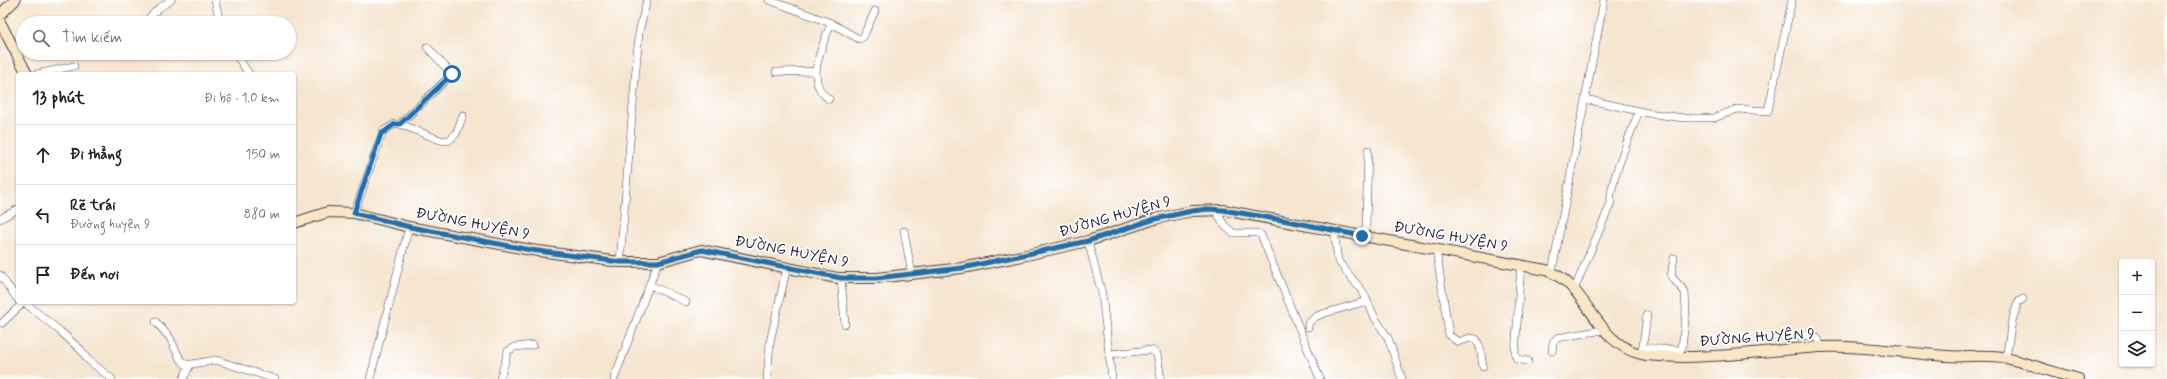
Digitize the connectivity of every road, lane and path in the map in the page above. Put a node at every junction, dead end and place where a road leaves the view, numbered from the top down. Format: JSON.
{"nodes":[{"id":1,"x":15,"y":0,"type":"edge"},
{"id":2,"x":171,"y":0,"type":"edge"},
{"id":3,"x":215,"y":0,"type":"edge"},
{"id":4,"x":647,"y":0,"type":"edge"},
{"id":5,"x":769,"y":0,"type":"edge"},
{"id":6,"x":1604,"y":0,"type":"edge"},
{"id":7,"x":1792,"y":0,"type":"edge"},
{"id":8,"x":876,"y":11,"type":"dead end"},
{"id":9,"x":0,"y":15,"type":"edge"},
{"id":10,"x":151,"y":16,"type":"edge"},
{"id":11,"x":218,"y":16,"type":"edge"},
{"id":12,"x":0,"y":22,"type":"edge"},
{"id":13,"x":830,"y":23,"type":"junction"},
{"id":14,"x":427,"y":47,"type":"dead end"},
{"id":15,"x":16,"y":53,"type":"edge"},
{"id":16,"x":20,"y":60,"type":"edge"},
{"id":17,"x":240,"y":60,"type":"edge"},
{"id":18,"x":74,"y":66,"type":"dead end"},
{"id":19,"x":816,"y":71,"type":"junction"},
{"id":20,"x":26,"y":72,"type":"edge"},
{"id":21,"x":46,"y":72,"type":"edge"},
{"id":22,"x":248,"y":72,"type":"edge"},
{"id":23,"x":776,"y":72,"type":"dead end"},
{"id":24,"x":1585,"y":99,"type":"junction"},
{"id":25,"x":830,"y":100,"type":"dead end"},
{"id":26,"x":1639,"y":111,"type":"junction"},
{"id":27,"x":463,"y":115,"type":"dead end"},
{"id":28,"x":400,"y":124,"type":"junction"},
{"id":29,"x":1368,"y":150,"type":"dead end"},
{"id":30,"x":16,"y":210,"type":"edge"},
{"id":31,"x":1215,"y":210,"type":"junction"},
{"id":32,"x":354,"y":213,"type":"junction"},
{"id":33,"x":0,"y":219,"type":"edge"},
{"id":34,"x":296,"y":222,"type":"edge"},
{"id":35,"x":410,"y":227,"type":"junction"},
{"id":36,"x":1334,"y":230,"type":"junction"},
{"id":37,"x":904,"y":231,"type":"dead end"},
{"id":38,"x":1362,"y":236,"type":"junction"},
{"id":39,"x":1088,"y":241,"type":"junction"},
{"id":40,"x":1436,"y":249,"type":"junction"},
{"id":41,"x":1674,"y":258,"type":"dead end"},
{"id":42,"x":620,"y":262,"type":"junction"},
{"id":43,"x":658,"y":262,"type":"junction"},
{"id":44,"x":1521,"y":264,"type":"junction"},
{"id":45,"x":787,"y":267,"type":"junction"},
{"id":46,"x":1552,"y":272,"type":"junction"},
{"id":47,"x":912,"y":274,"type":"junction"},
{"id":48,"x":0,"y":275,"type":"edge"},
{"id":49,"x":841,"y":278,"type":"junction"},
{"id":50,"x":650,"y":285,"type":"junction"},
{"id":51,"x":1574,"y":290,"type":"junction"},
{"id":52,"x":16,"y":297,"type":"edge"},
{"id":53,"x":2023,"y":299,"type":"dead end"},
{"id":54,"x":1367,"y":301,"type":"junction"},
{"id":55,"x":686,"y":302,"type":"dead end"},
{"id":56,"x":22,"y":304,"type":"edge"},
{"id":57,"x":26,"y":304,"type":"edge"},
{"id":58,"x":1647,"y":315,"type":"dead end"},
{"id":59,"x":156,"y":322,"type":"dead end"},
{"id":60,"x":2,"y":323,"type":"dead end"},
{"id":61,"x":845,"y":324,"type":"dead end"},
{"id":62,"x":1308,"y":327,"type":"dead end"},
{"id":63,"x":1603,"y":330,"type":"junction"},
{"id":64,"x":1790,"y":334,"type":"dead end"},
{"id":65,"x":533,"y":345,"type":"dead end"},
{"id":66,"x":1820,"y":347,"type":"junction"},
{"id":67,"x":1552,"y":351,"type":"dead end"},
{"id":68,"x":1642,"y":351,"type":"junction"},
{"id":69,"x":1109,"y":354,"type":"junction"},
{"id":70,"x":2006,"y":358,"type":"junction"},
{"id":71,"x":1528,"y":361,"type":"dead end"},
{"id":72,"x":190,"y":365,"type":"junction"},
{"id":73,"x":1483,"y":367,"type":"dead end"},
{"id":74,"x":112,"y":379,"type":"edge"},
{"id":75,"x":183,"y":379,"type":"edge"},
{"id":76,"x":275,"y":379,"type":"edge"},
{"id":77,"x":370,"y":379,"type":"edge"},
{"id":78,"x":500,"y":379,"type":"edge"},
{"id":79,"x":614,"y":379,"type":"edge"},
{"id":80,"x":768,"y":379,"type":"edge"},
{"id":81,"x":1112,"y":379,"type":"edge"},
{"id":82,"x":1161,"y":379,"type":"edge"},
{"id":83,"x":1320,"y":379,"type":"edge"},
{"id":84,"x":1402,"y":379,"type":"edge"},
{"id":85,"x":2079,"y":379,"type":"edge"}],
"edges":[{"from":1,"to":9,"type":"street"},
{"from":2,"to":10,"type":"street"},
{"from":3,"to":11,"type":"street"},
{"from":4,"to":42,"type":"street"},
{"from":5,"to":13,"type":"street"},
{"from":6,"to":24,"type":"street"},
{"from":7,"to":26,"type":"street"},
{"from":8,"to":13,"type":"street"},
{"from":12,"to":15,"type":"street"},
{"from":13,"to":19,"type":"street"},
{"from":14,"to":28,"type":"street"},
{"from":16,"to":20,"type":"street"},
{"from":17,"to":22,"type":"street"},
{"from":18,"to":21,"type":"street"},
{"from":19,"to":23,"type":"street"},
{"from":19,"to":25,"type":"street"},
{"from":24,"to":26,"type":"street"},
{"from":24,"to":46,"type":"street"},
{"from":26,"to":51,"type":"street"},
{"from":27,"to":28,"type":"street"},
{"from":28,"to":32,"type":"street"},
{"from":29,"to":38,"type":"street"},
{"from":30,"to":33,"type":"street"},
{"from":31,"to":36,"type":"street","name":"ĐƯỜNG HUYỆN 9"},
{"from":31,"to":39,"type":"street","name":"ĐƯỜNG HUYỆN 9"},
{"from":31,"to":83,"type":"street"},
{"from":32,"to":34,"type":"street","name":"ĐƯỜNG HUYỆN 9"},
{"from":32,"to":35,"type":"street","name":"ĐƯỜNG HUYỆN 9"},
{"from":35,"to":42,"type":"street","name":"ĐƯỜNG HUYỆN 9"},
{"from":35,"to":77,"type":"street"},
{"from":36,"to":38,"type":"street","name":"ĐƯỜNG HUYỆN 9"},
{"from":36,"to":54,"type":"street"},
{"from":37,"to":47,"type":"street"},
{"from":38,"to":40,"type":"street","name":"ĐƯỜNG HUYỆN 9"},
{"from":39,"to":47,"type":"street","name":"ĐƯỜNG HUYỆN 9"},
{"from":39,"to":69,"type":"street"},
{"from":40,"to":44,"type":"street","name":"ĐƯỜNG HUYỆN 9"},
{"from":40,"to":73,"type":"street"},
{"from":41,"to":68,"type":"street"},
{"from":42,"to":43,"type":"street","name":"ĐƯỜNG HUYỆN 9"},
{"from":43,"to":45,"type":"street","name":"ĐƯỜNG HUYỆN 9"},
{"from":43,"to":50,"type":"street"},
{"from":44,"to":46,"type":"street","name":"ĐƯỜNG HUYỆN 9"},
{"from":44,"to":71,"type":"street"},
{"from":45,"to":49,"type":"street","name":"ĐƯỜNG HUYỆN 9"},
{"from":45,"to":80,"type":"street"},
{"from":46,"to":51,"type":"street","name":"ĐƯỜNG HUYỆN 9"},
{"from":47,"to":49,"type":"street","name":"ĐƯỜNG HUYỆN 9"},
{"from":48,"to":52,"type":"street"},
{"from":49,"to":61,"type":"street"},
{"from":50,"to":55,"type":"street"},
{"from":50,"to":79,"type":"street"},
{"from":51,"to":63,"type":"street","name":"ĐƯỜNG HUYỆN 9"},
{"from":53,"to":70,"type":"street"},
{"from":54,"to":62,"type":"street"},
{"from":54,"to":84,"type":"street"},
{"from":56,"to":60,"type":"street"},
{"from":57,"to":74,"type":"street"},
{"from":58,"to":68,"type":"street"},
{"from":59,"to":72,"type":"street"},
{"from":63,"to":67,"type":"street"},
{"from":63,"to":68,"type":"street","name":"ĐƯỜNG HUYỆN 9"},
{"from":64,"to":66,"type":"street"},
{"from":65,"to":78,"type":"street"},
{"from":66,"to":68,"type":"street","name":"ĐƯỜNG HUYỆN 9"},
{"from":66,"to":70,"type":"street","name":"ĐƯỜNG HUYỆN 9"},
{"from":69,"to":81,"type":"street"},
{"from":69,"to":82,"type":"street"},
{"from":70,"to":85,"type":"street","name":"ĐƯỜNG HUYỆN 9"},
{"from":72,"to":75,"type":"street"},
{"from":72,"to":76,"type":"street"}]}
